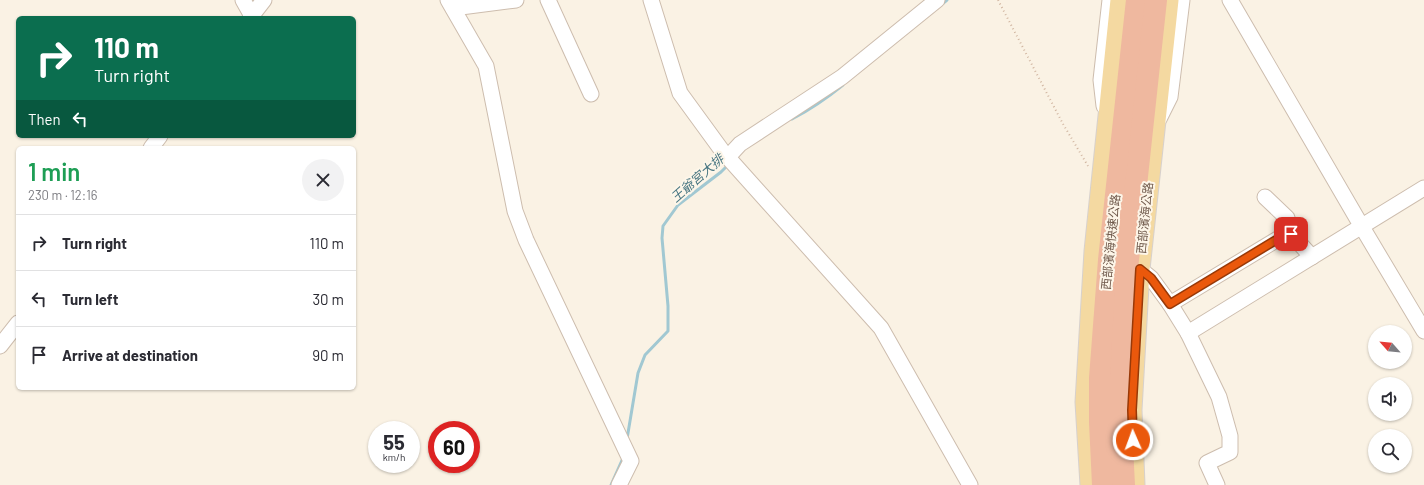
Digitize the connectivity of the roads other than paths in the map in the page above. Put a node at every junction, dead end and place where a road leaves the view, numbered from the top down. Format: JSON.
{"nodes":[{"id":1,"x":243,"y":0,"type":"edge"},
{"id":2,"x":264,"y":0,"type":"edge"},
{"id":3,"x":516,"y":0,"type":"edge"},
{"id":4,"x":548,"y":0,"type":"edge"},
{"id":5,"x":652,"y":0,"type":"edge"},
{"id":6,"x":937,"y":0,"type":"edge"},
{"id":7,"x":1110,"y":0,"type":"edge"},
{"id":8,"x":1120,"y":0,"type":"edge"},
{"id":9,"x":1137,"y":0,"type":"edge"},
{"id":10,"x":1156,"y":0,"type":"edge"},
{"id":11,"x":1170,"y":0,"type":"edge"},
{"id":12,"x":1182,"y":0,"type":"edge"},
{"id":13,"x":1230,"y":0,"type":"edge"},
{"id":14,"x":450,"y":4,"type":"edge"},
{"id":15,"x":251,"y":16,"type":"edge"},
{"id":16,"x":252,"y":16,"type":"edge"},
{"id":17,"x":591,"y":94,"type":"dead end"},
{"id":18,"x":1107,"y":125,"type":"junction"},
{"id":19,"x":1156,"y":125,"type":"junction"},
{"id":20,"x":730,"y":160,"type":"junction"},
{"id":21,"x":1424,"y":188,"type":"edge"},
{"id":22,"x":1264,"y":197,"type":"dead end"},
{"id":23,"x":1362,"y":227,"type":"junction"},
{"id":24,"x":1291,"y":234,"type":"junction"},
{"id":25,"x":1312,"y":257,"type":"junction"},
{"id":26,"x":1140,"y":269,"type":"junction"},
{"id":27,"x":1170,"y":304,"type":"junction"},
{"id":28,"x":16,"y":325,"type":"edge"},
{"id":29,"x":1424,"y":331,"type":"edge"},
{"id":30,"x":1188,"y":333,"type":"junction"},
{"id":31,"x":0,"y":346,"type":"edge"},
{"id":32,"x":619,"y":485,"type":"edge"},
{"id":33,"x":970,"y":485,"type":"edge"},
{"id":34,"x":1090,"y":485,"type":"edge"},
{"id":35,"x":1103,"y":485,"type":"edge"},
{"id":36,"x":1124,"y":485,"type":"edge"},
{"id":37,"x":1135,"y":485,"type":"edge"},
{"id":38,"x":1217,"y":485,"type":"edge"}],
"edges":[{"from":1,"to":15,"type":"street"},
{"from":2,"to":16,"type":"street"},
{"from":3,"to":14,"type":"street"},
{"from":4,"to":17,"type":"street"},
{"from":5,"to":20,"type":"street"},
{"from":6,"to":20,"type":"street"},
{"from":7,"to":18,"type":"street"},
{"from":8,"to":18,"type":"main road"},
{"from":9,"to":35,"type":"highway","name":"西部濱海快速公路"},
{"from":10,"to":36,"type":"highway","name":"西部濱海快速公路"},
{"from":11,"to":19,"type":"main road","name":"西部濱海公路"},
{"from":12,"to":19,"type":"street"},
{"from":13,"to":23,"type":"street"},
{"from":14,"to":32,"type":"street"},
{"from":18,"to":34,"type":"main road"},
{"from":19,"to":26,"type":"main road","name":"西部濱海公路"},
{"from":20,"to":33,"type":"street"},
{"from":21,"to":23,"type":"street"},
{"from":22,"to":24,"type":"street"},
{"from":23,"to":25,"type":"street"},
{"from":23,"to":29,"type":"street"},
{"from":24,"to":25,"type":"street"},
{"from":24,"to":27,"type":"street"},
{"from":25,"to":30,"type":"street"},
{"from":26,"to":27,"type":"street"},
{"from":26,"to":37,"type":"main road","name":"西部濱海公路"},
{"from":27,"to":30,"type":"street"},
{"from":28,"to":31,"type":"street"},
{"from":30,"to":38,"type":"street"}]}
